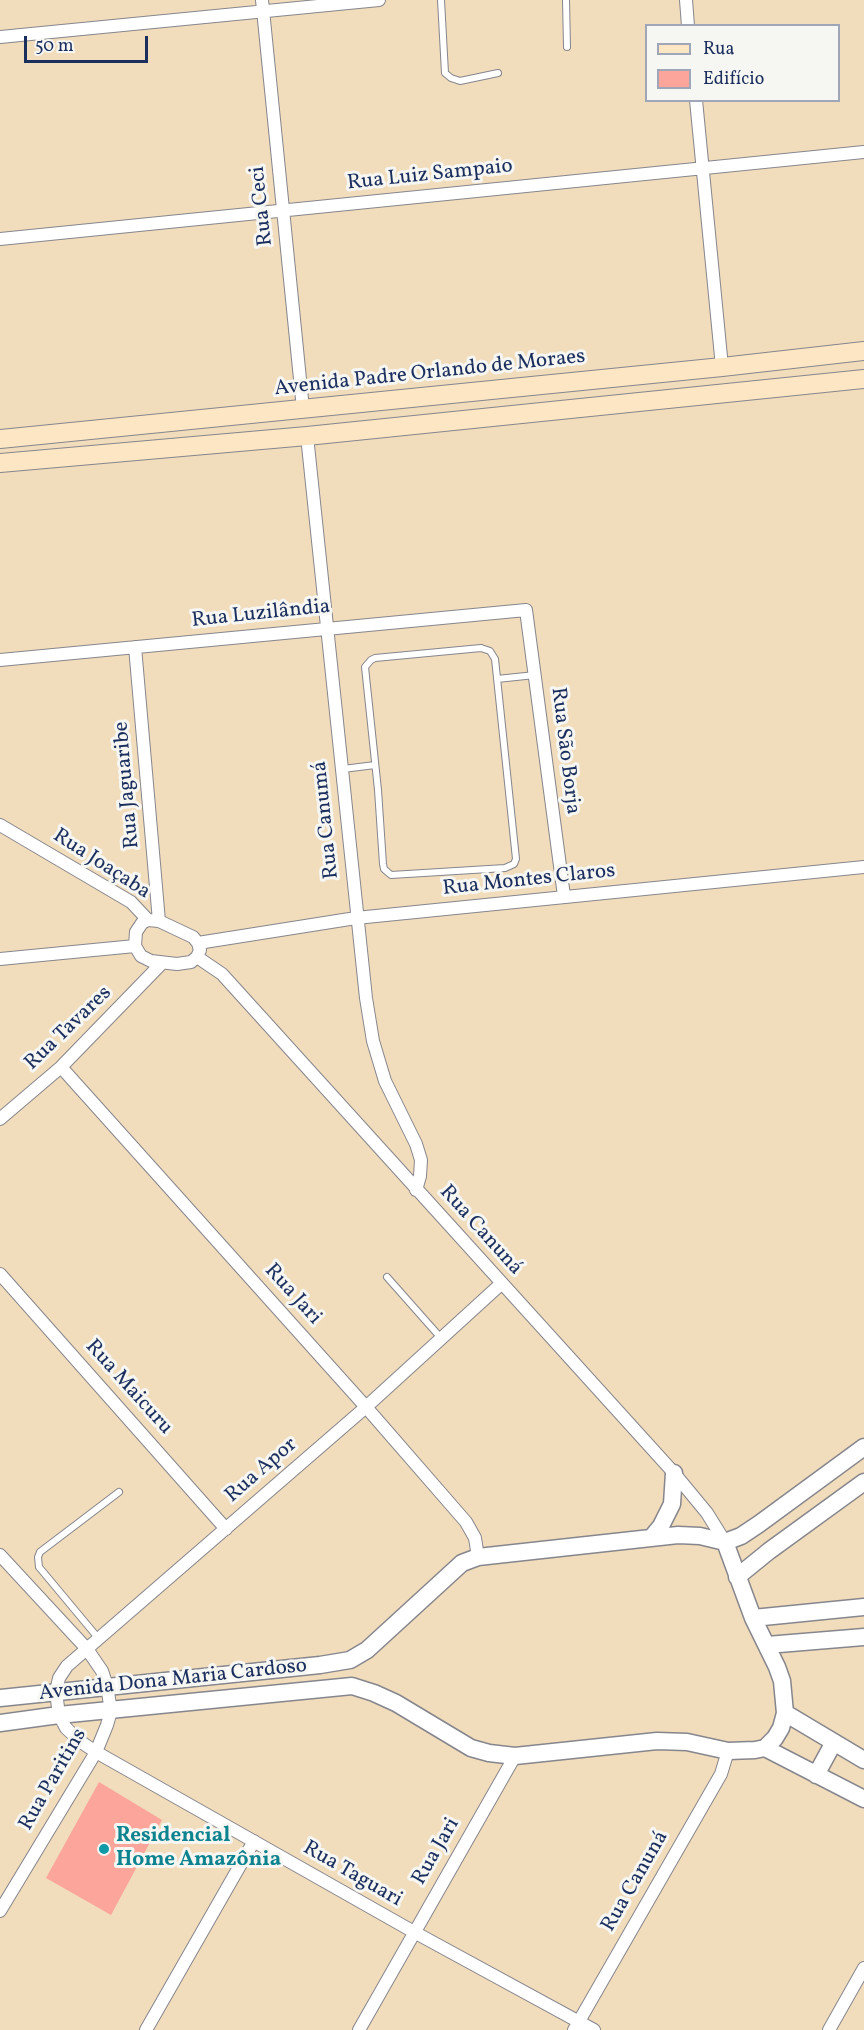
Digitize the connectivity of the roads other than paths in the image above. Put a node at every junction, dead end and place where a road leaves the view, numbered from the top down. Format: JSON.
{"nodes":[{"id":1,"x":379,"y":0,"type":"edge"},
{"id":2,"x":441,"y":0,"type":"edge"},
{"id":3,"x":566,"y":0,"type":"edge"},
{"id":4,"x":686,"y":0,"type":"edge"},
{"id":5,"x":262,"y":6,"type":"edge"},
{"id":6,"x":688,"y":24,"type":"edge"},
{"id":7,"x":0,"y":37,"type":"edge"},
{"id":8,"x":567,"y":47,"type":"dead end"},
{"id":9,"x":498,"y":73,"type":"dead end"},
{"id":10,"x":696,"y":102,"type":"edge"},
{"id":11,"x":864,"y":152,"type":"edge"},
{"id":12,"x":702,"y":168,"type":"junction"},
{"id":13,"x":283,"y":211,"type":"junction"},
{"id":14,"x":0,"y":239,"type":"edge"},
{"id":15,"x":864,"y":351,"type":"edge"},
{"id":16,"x":722,"y":367,"type":"junction"},
{"id":17,"x":864,"y":379,"type":"edge"},
{"id":18,"x":303,"y":409,"type":"junction"},
{"id":19,"x":307,"y":436,"type":"junction"},
{"id":20,"x":0,"y":440,"type":"edge"},
{"id":21,"x":0,"y":463,"type":"edge"},
{"id":22,"x":526,"y":610,"type":"joint"},
{"id":23,"x":328,"y":628,"type":"junction"},
{"id":24,"x":135,"y":647,"type":"junction"},
{"id":25,"x":0,"y":660,"type":"edge"},
{"id":26,"x":535,"y":675,"type":"junction"},
{"id":27,"x":497,"y":680,"type":"junction"},
{"id":28,"x":375,"y":765,"type":"junction"},
{"id":29,"x":342,"y":769,"type":"junction"},
{"id":30,"x":0,"y":825,"type":"edge"},
{"id":31,"x":864,"y":867,"type":"edge"},
{"id":32,"x":564,"y":897,"type":"junction"},
{"id":33,"x":356,"y":918,"type":"junction"},
{"id":34,"x":154,"y":920,"type":"junction"},
{"id":35,"x":198,"y":943,"type":"junction"},
{"id":36,"x":135,"y":946,"type":"junction"},
{"id":37,"x":197,"y":957,"type":"junction"},
{"id":38,"x":0,"y":959,"type":"edge"},
{"id":39,"x":162,"y":963,"type":"junction"},
{"id":40,"x":61,"y":1067,"type":"junction"},
{"id":41,"x":0,"y":1119,"type":"edge"},
{"id":42,"x":416,"y":1190,"type":"junction"},
{"id":43,"x":0,"y":1274,"type":"edge"},
{"id":44,"x":387,"y":1277,"type":"dead end"},
{"id":45,"x":502,"y":1283,"type":"junction"},
{"id":46,"x":441,"y":1338,"type":"junction"},
{"id":47,"x":366,"y":1407,"type":"junction"},
{"id":48,"x":864,"y":1448,"type":"edge"},
{"id":49,"x":674,"y":1473,"type":"junction"},
{"id":50,"x":864,"y":1482,"type":"edge"},
{"id":51,"x":119,"y":1492,"type":"dead end"},
{"id":52,"x":226,"y":1529,"type":"junction"},
{"id":53,"x":651,"y":1538,"type":"junction"},
{"id":54,"x":725,"y":1542,"type":"junction"},
{"id":55,"x":0,"y":1555,"type":"edge"},
{"id":56,"x":478,"y":1557,"type":"junction"},
{"id":57,"x":737,"y":1576,"type":"junction"},
{"id":58,"x":864,"y":1607,"type":"edge"},
{"id":59,"x":753,"y":1618,"type":"junction"},
{"id":60,"x":864,"y":1637,"type":"edge"},
{"id":61,"x":100,"y":1639,"type":"junction"},
{"id":62,"x":767,"y":1646,"type":"junction"},
{"id":63,"x":87,"y":1650,"type":"junction"},
{"id":64,"x":107,"y":1686,"type":"junction"},
{"id":65,"x":56,"y":1692,"type":"junction"},
{"id":66,"x":0,"y":1698,"type":"edge"},
{"id":67,"x":111,"y":1711,"type":"junction"},
{"id":68,"x":785,"y":1713,"type":"junction"},
{"id":69,"x":59,"y":1715,"type":"junction"},
{"id":70,"x":0,"y":1723,"type":"edge"},
{"id":71,"x":834,"y":1742,"type":"junction"},
{"id":72,"x":765,"y":1748,"type":"junction"},
{"id":73,"x":728,"y":1751,"type":"junction"},
{"id":74,"x":96,"y":1752,"type":"junction"},
{"id":75,"x":515,"y":1756,"type":"junction"},
{"id":76,"x":864,"y":1760,"type":"edge"},
{"id":77,"x":816,"y":1775,"type":"junction"},
{"id":78,"x":864,"y":1799,"type":"edge"},
{"id":79,"x":254,"y":1842,"type":"junction"},
{"id":80,"x":0,"y":1911,"type":"edge"},
{"id":81,"x":414,"y":1932,"type":"junction"},
{"id":82,"x":864,"y":1968,"type":"edge"},
{"id":83,"x":577,"y":2026,"type":"edge"},
{"id":84,"x":146,"y":2030,"type":"edge"},
{"id":85,"x":359,"y":2030,"type":"edge"},
{"id":86,"x":594,"y":2030,"type":"edge"},
{"id":87,"x":829,"y":2030,"type":"edge"}],
"edges":[{"from":1,"to":5,"type":"street"},
{"from":2,"to":9,"type":"lane"},
{"from":3,"to":8,"type":"lane"},
{"from":4,"to":6,"type":"street"},
{"from":5,"to":7,"type":"street"},
{"from":5,"to":13,"type":"street","name":"Rua Ceci"},
{"from":10,"to":12,"type":"street"},
{"from":11,"to":12,"type":"street","name":"Rua Luiz Sampaio"},
{"from":12,"to":13,"type":"street","name":"Rua Luiz Sampaio"},
{"from":12,"to":16,"type":"street"},
{"from":13,"to":14,"type":"street","name":"Rua Luiz Sampaio"},
{"from":13,"to":18,"type":"street","name":"Rua Ceci"},
{"from":15,"to":16,"type":"main road","name":"Avenida Padre Orlando de Moraes"},
{"from":16,"to":18,"type":"main road","name":"Avenida Padre Orlando de Moraes"},
{"from":17,"to":19,"type":"main road"},
{"from":18,"to":20,"type":"main road","name":"Avenida Padre Orlando de Moraes"},
{"from":19,"to":21,"type":"main road"},
{"from":19,"to":23,"type":"street","name":"Rua Canumá"},
{"from":22,"to":23,"type":"street","name":"Rua Luzilândia"},
{"from":22,"to":26,"type":"street","name":"Rua São Borja"},
{"from":23,"to":24,"type":"street","name":"Rua Luzilândia"},
{"from":23,"to":29,"type":"street","name":"Rua Canumá"},
{"from":24,"to":25,"type":"street","name":"Rua Luzilândia"},
{"from":24,"to":34,"type":"street","name":"Rua Jaguaribe"},
{"from":26,"to":27,"type":"lane"},
{"from":26,"to":32,"type":"street","name":"Rua São Borja"},
{"from":27,"to":28,"type":"lane"},
{"from":27,"to":28,"type":"lane"},
{"from":28,"to":29,"type":"lane"},
{"from":29,"to":33,"type":"street","name":"Rua Canumá"},
{"from":30,"to":34,"type":"street","name":"Rua Joaçaba"},
{"from":31,"to":32,"type":"street","name":"Rua Montes Claros"},
{"from":32,"to":33,"type":"street","name":"Rua Montes Claros"},
{"from":33,"to":35,"type":"street","name":"Rua Montes Claros"},
{"from":33,"to":42,"type":"street","name":"Rua Canumá"},
{"from":34,"to":35,"type":"street"},
{"from":34,"to":36,"type":"street"},
{"from":35,"to":37,"type":"street"},
{"from":36,"to":38,"type":"street"},
{"from":36,"to":39,"type":"street"},
{"from":37,"to":39,"type":"street"},
{"from":37,"to":42,"type":"street","name":"Rua Canuná"},
{"from":39,"to":40,"type":"street","name":"Rua Tavares"},
{"from":40,"to":41,"type":"street","name":"Rua Tavares"},
{"from":40,"to":47,"type":"street","name":"Rua Jari"},
{"from":42,"to":45,"type":"street","name":"Rua Canuná"},
{"from":43,"to":52,"type":"street","name":"Rua Maicuru"},
{"from":44,"to":46,"type":"lane"},
{"from":45,"to":46,"type":"street","name":"Rua Apor"},
{"from":45,"to":49,"type":"street","name":"Rua Canuná"},
{"from":46,"to":47,"type":"street","name":"Rua Apor"},
{"from":47,"to":52,"type":"street","name":"Rua Apor"},
{"from":47,"to":56,"type":"street","name":"Rua Jari"},
{"from":48,"to":54,"type":"street"},
{"from":49,"to":53,"type":"street"},
{"from":49,"to":54,"type":"street","name":"Rua Canuná"},
{"from":50,"to":57,"type":"street"},
{"from":51,"to":61,"type":"lane"},
{"from":52,"to":61,"type":"street","name":"Rua Apor"},
{"from":53,"to":54,"type":"street"},
{"from":53,"to":56,"type":"street"},
{"from":54,"to":57,"type":"street"},
{"from":55,"to":63,"type":"street","name":"Rua Paritins"},
{"from":56,"to":64,"type":"street","name":"Avenida Dona Maria Cardoso"},
{"from":57,"to":59,"type":"street"},
{"from":58,"to":59,"type":"street"},
{"from":59,"to":62,"type":"street"},
{"from":60,"to":62,"type":"street"},
{"from":61,"to":63,"type":"street","name":"Rua Apor"},
{"from":62,"to":68,"type":"street"},
{"from":63,"to":64,"type":"street","name":"Rua Paritins"},
{"from":63,"to":65,"type":"street","name":"Rua Apor"},
{"from":64,"to":65,"type":"street","name":"Avenida Dona Maria Cardoso"},
{"from":64,"to":67,"type":"street","name":"Rua Paritins"},
{"from":65,"to":66,"type":"street","name":"Avenida Dona Maria Cardoso"},
{"from":65,"to":69,"type":"street"},
{"from":67,"to":69,"type":"street","name":"Avenida Dona Maria Cardoso"},
{"from":67,"to":74,"type":"street","name":"Rua Paritins"},
{"from":67,"to":75,"type":"street","name":"Avenida Dona Maria Cardoso"},
{"from":68,"to":71,"type":"street"},
{"from":68,"to":72,"type":"street"},
{"from":69,"to":70,"type":"street","name":"Avenida Dona Maria Cardoso"},
{"from":69,"to":74,"type":"street","name":"Rua Taguari"},
{"from":71,"to":76,"type":"street"},
{"from":71,"to":77,"type":"street"},
{"from":72,"to":73,"type":"street"},
{"from":72,"to":77,"type":"street"},
{"from":73,"to":75,"type":"street"},
{"from":73,"to":83,"type":"street","name":"Rua Canuná"},
{"from":74,"to":79,"type":"street","name":"Rua Taguari"},
{"from":74,"to":80,"type":"street","name":"Rua Paritins"},
{"from":75,"to":81,"type":"street","name":"Rua Jari"},
{"from":77,"to":78,"type":"street"},
{"from":79,"to":81,"type":"street","name":"Rua Taguari"},
{"from":79,"to":84,"type":"street"},
{"from":81,"to":83,"type":"street","name":"Rua Taguari"},
{"from":81,"to":85,"type":"street","name":"Rua Jari"},
{"from":82,"to":87,"type":"street"},
{"from":83,"to":86,"type":"street","name":"Rua Taguari"}]}
